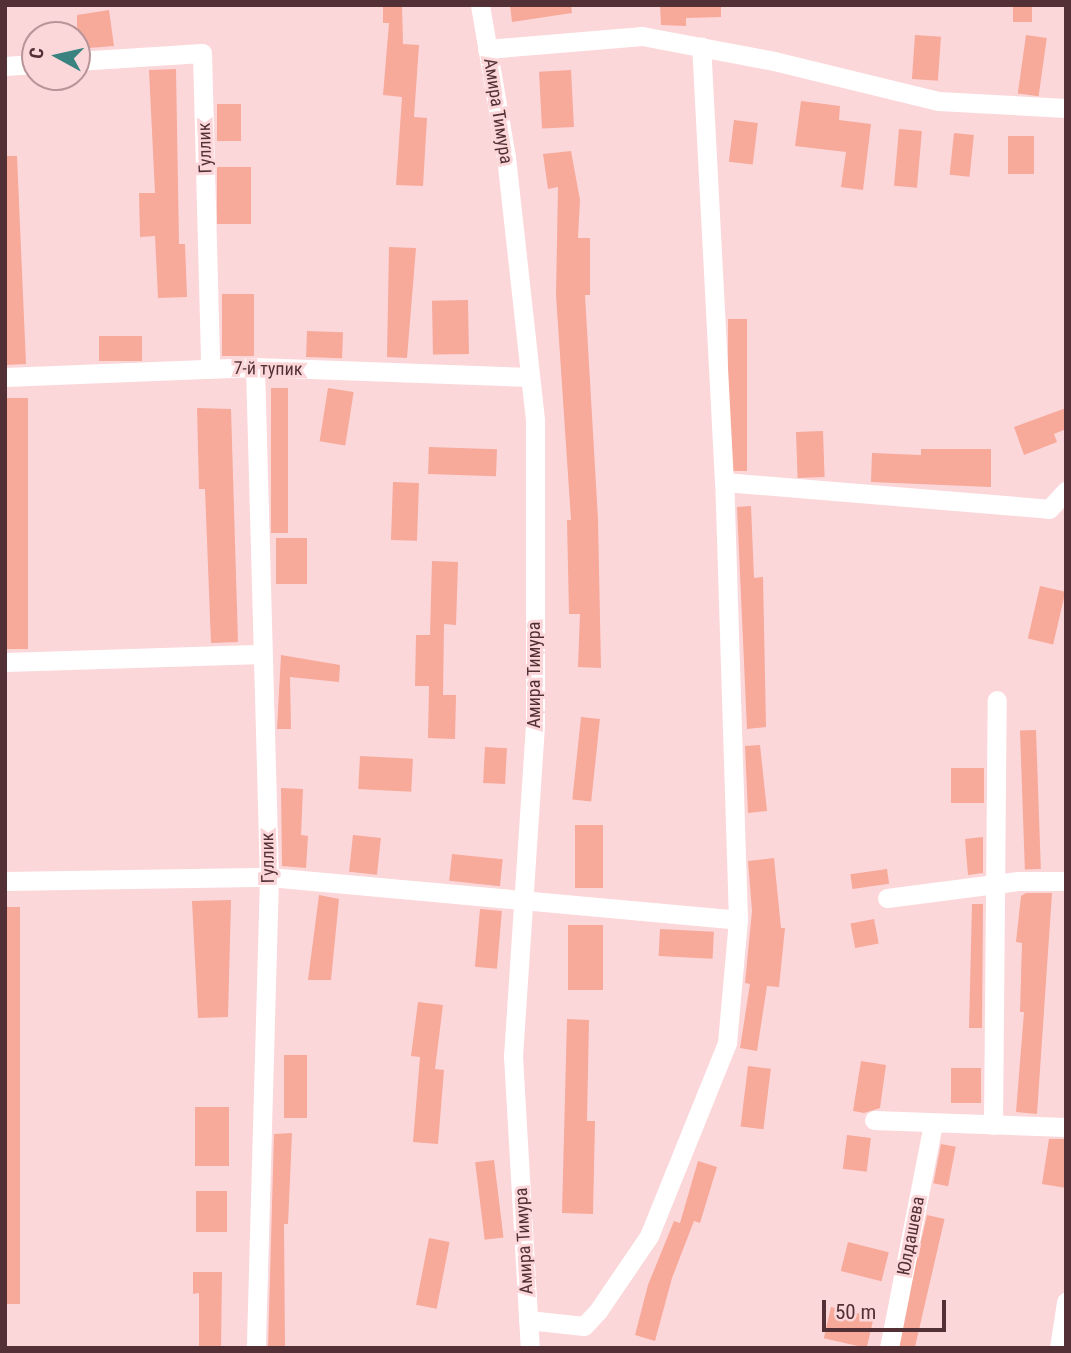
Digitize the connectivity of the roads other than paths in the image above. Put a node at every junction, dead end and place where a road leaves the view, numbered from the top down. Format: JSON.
{"nodes":[{"id":1,"x":480,"y":5,"type":"edge"},
{"id":2,"x":701,"y":47,"type":"junction"},
{"id":3,"x":487,"y":49,"type":"junction"},
{"id":4,"x":91,"y":60,"type":"edge"},
{"id":5,"x":1066,"y":108,"type":"edge"},
{"id":6,"x":255,"y":367,"type":"junction"},
{"id":7,"x":210,"y":369,"type":"junction"},
{"id":8,"x":5,"y":377,"type":"edge"},
{"id":9,"x":530,"y":377,"type":"junction"},
{"id":10,"x":724,"y":482,"type":"junction"},
{"id":11,"x":1066,"y":491,"type":"edge"},
{"id":12,"x":261,"y":654,"type":"junction"},
{"id":13,"x":5,"y":662,"type":"edge"},
{"id":14,"x":997,"y":700,"type":"dead end"},
{"id":15,"x":269,"y":877,"type":"junction"},
{"id":16,"x":5,"y":881,"type":"edge"},
{"id":17,"x":1066,"y":881,"type":"edge"},
{"id":18,"x":995,"y":884,"type":"junction"},
{"id":19,"x":523,"y":898,"type":"junction"},
{"id":20,"x":887,"y":898,"type":"dead end"},
{"id":21,"x":738,"y":920,"type":"junction"},
{"id":22,"x":874,"y":1120,"type":"dead end"},
{"id":23,"x":933,"y":1123,"type":"junction"},
{"id":24,"x":993,"y":1125,"type":"junction"},
{"id":25,"x":1066,"y":1127,"type":"edge"},
{"id":26,"x":1066,"y":1302,"type":"edge"},
{"id":27,"x":528,"y":1320,"type":"junction"},
{"id":28,"x":256,"y":1348,"type":"edge"},
{"id":29,"x":530,"y":1348,"type":"edge"},
{"id":30,"x":889,"y":1348,"type":"edge"},
{"id":31,"x":1059,"y":1348,"type":"edge"}],
"edges":[{"from":1,"to":3,"type":"street","name":"Амира Тимура"},
{"from":2,"to":3,"type":"street"},
{"from":2,"to":5,"type":"street"},
{"from":2,"to":10,"type":"street"},
{"from":3,"to":9,"type":"street","name":"Амира Тимура"},
{"from":4,"to":7,"type":"street","name":"Гуллик"},
{"from":6,"to":7,"type":"street","name":"7-й тупик"},
{"from":6,"to":9,"type":"street","name":"7-й тупик"},
{"from":6,"to":12,"type":"street","name":"Гуллик"},
{"from":7,"to":8,"type":"street","name":"7-й тупик"},
{"from":9,"to":19,"type":"street","name":"Амира Тимура"},
{"from":10,"to":11,"type":"street"},
{"from":10,"to":21,"type":"street"},
{"from":12,"to":13,"type":"street"},
{"from":12,"to":15,"type":"street","name":"Гуллик"},
{"from":14,"to":18,"type":"street"},
{"from":15,"to":16,"type":"street"},
{"from":15,"to":19,"type":"street"},
{"from":15,"to":28,"type":"street","name":"Гуллик"},
{"from":17,"to":18,"type":"street"},
{"from":18,"to":20,"type":"street"},
{"from":18,"to":24,"type":"street"},
{"from":19,"to":21,"type":"street"},
{"from":19,"to":27,"type":"street","name":"Амира Тимура"},
{"from":21,"to":27,"type":"street"},
{"from":22,"to":23,"type":"street"},
{"from":23,"to":24,"type":"street"},
{"from":23,"to":30,"type":"street","name":"Юлдашева"},
{"from":24,"to":25,"type":"street"},
{"from":26,"to":31,"type":"street"},
{"from":27,"to":29,"type":"street","name":"Амира Тимура"}]}
